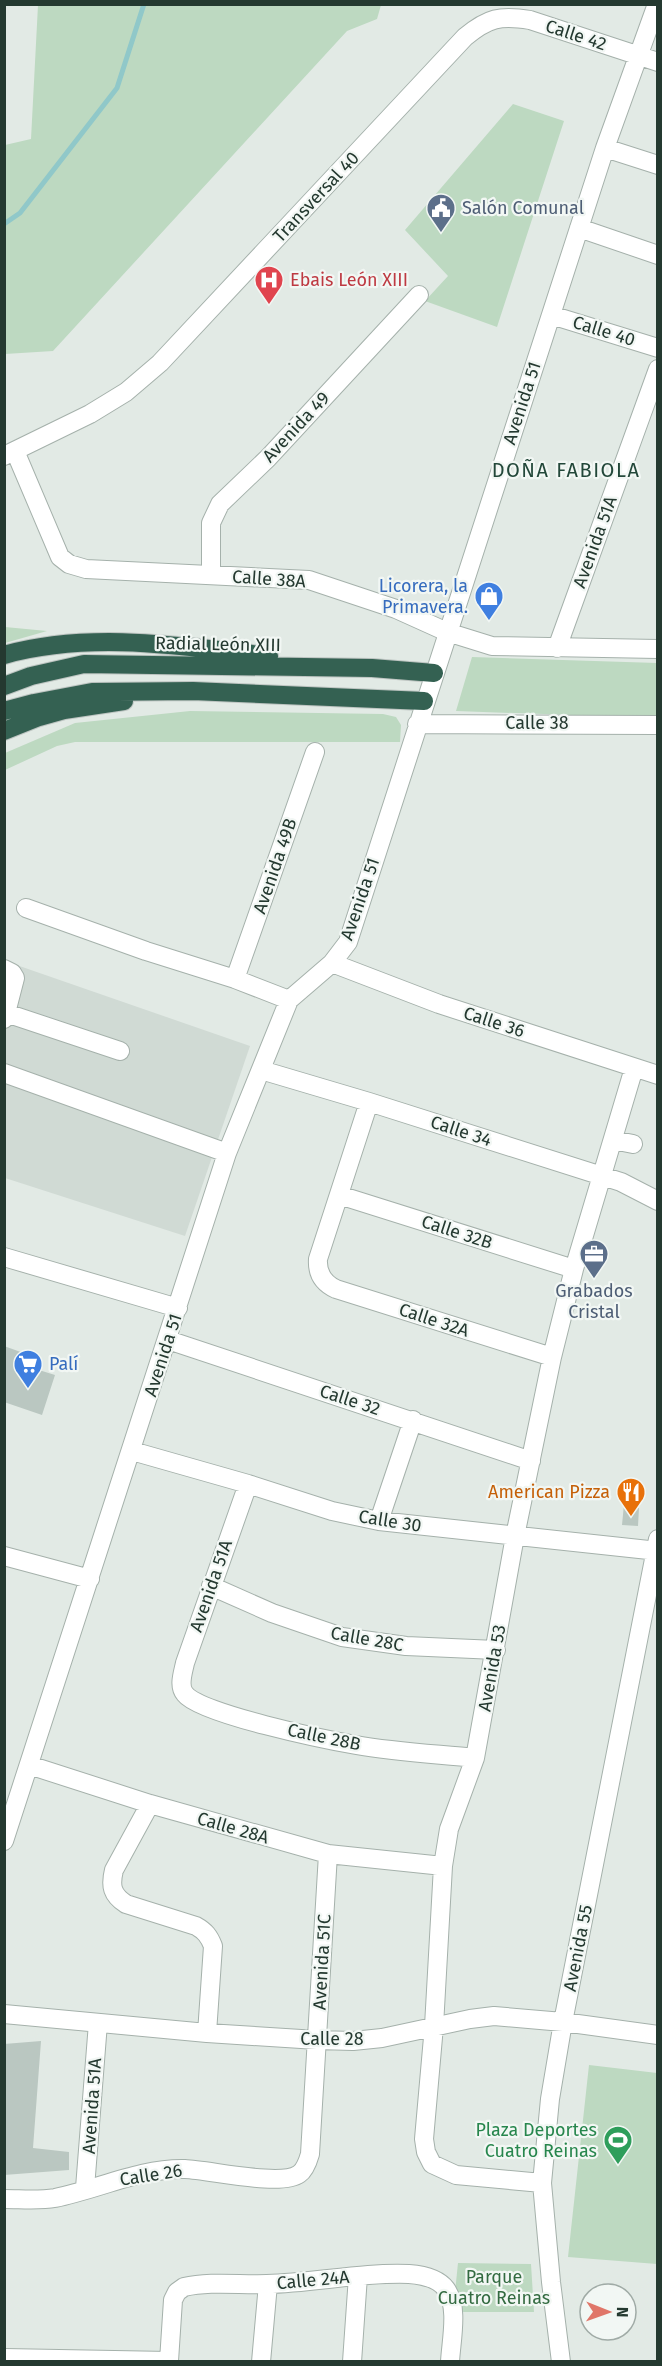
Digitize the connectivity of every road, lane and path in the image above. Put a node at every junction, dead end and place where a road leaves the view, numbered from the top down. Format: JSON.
{"nodes":[{"id":1,"x":657,"y":4,"type":"edge"},
{"id":2,"x":494,"y":18,"type":"joint"},
{"id":3,"x":638,"y":55,"type":"junction"},
{"id":4,"x":657,"y":62,"type":"edge"},
{"id":5,"x":605,"y":148,"type":"junction"},
{"id":6,"x":657,"y":165,"type":"edge"},
{"id":7,"x":579,"y":228,"type":"junction"},
{"id":8,"x":657,"y":255,"type":"edge"},
{"id":9,"x":419,"y":295,"type":"dead end"},
{"id":10,"x":551,"y":315,"type":"junction"},
{"id":11,"x":657,"y":348,"type":"edge"},
{"id":12,"x":657,"y":369,"type":"edge"},
{"id":13,"x":10,"y":453,"type":"edge"},
{"id":14,"x":211,"y":575,"type":"junction"},
{"id":15,"x":447,"y":632,"type":"junction"},
{"id":16,"x":557,"y":648,"type":"junction"},
{"id":17,"x":657,"y":649,"type":"edge"},
{"id":18,"x":4,"y":655,"type":"edge"},
{"id":19,"x":372,"y":668,"type":"junction"},
{"id":20,"x":434,"y":673,"type":"junction"},
{"id":21,"x":4,"y":686,"type":"edge"},
{"id":22,"x":193,"y":692,"type":"junction"},
{"id":23,"x":424,"y":701,"type":"junction"},
{"id":24,"x":4,"y":711,"type":"edge"},
{"id":25,"x":417,"y":724,"type":"junction"},
{"id":26,"x":657,"y":725,"type":"edge"},
{"id":27,"x":4,"y":731,"type":"edge"},
{"id":28,"x":315,"y":752,"type":"dead end"},
{"id":29,"x":27,"y":908,"type":"dead end"},
{"id":30,"x":332,"y":963,"type":"junction"},
{"id":31,"x":4,"y":969,"type":"edge"},
{"id":32,"x":235,"y":979,"type":"junction"},
{"id":33,"x":289,"y":1000,"type":"junction"},
{"id":34,"x":5,"y":1016,"type":"edge"},
{"id":35,"x":120,"y":1052,"type":"dead end"},
{"id":36,"x":634,"y":1068,"type":"junction"},
{"id":37,"x":261,"y":1070,"type":"junction"},
{"id":38,"x":4,"y":1073,"type":"edge"},
{"id":39,"x":657,"y":1075,"type":"edge"},
{"id":40,"x":369,"y":1102,"type":"junction"},
{"id":41,"x":613,"y":1140,"type":"junction"},
{"id":42,"x":633,"y":1144,"type":"dead end"},
{"id":43,"x":227,"y":1153,"type":"junction"},
{"id":44,"x":601,"y":1176,"type":"junction"},
{"id":45,"x":339,"y":1195,"type":"junction"},
{"id":46,"x":657,"y":1201,"type":"edge"},
{"id":47,"x":4,"y":1257,"type":"edge"},
{"id":48,"x":574,"y":1269,"type":"junction"},
{"id":49,"x":178,"y":1308,"type":"junction"},
{"id":50,"x":168,"y":1340,"type":"junction"},
{"id":51,"x":552,"y":1358,"type":"junction"},
{"id":52,"x":413,"y":1420,"type":"junction"},
{"id":53,"x":132,"y":1451,"type":"junction"},
{"id":54,"x":531,"y":1461,"type":"junction"},
{"id":55,"x":248,"y":1484,"type":"junction"},
{"id":56,"x":379,"y":1521,"type":"junction"},
{"id":57,"x":515,"y":1536,"type":"junction"},
{"id":58,"x":657,"y":1547,"type":"edge"},
{"id":59,"x":4,"y":1556,"type":"edge"},
{"id":60,"x":90,"y":1579,"type":"junction"},
{"id":61,"x":211,"y":1586,"type":"junction"},
{"id":62,"x":496,"y":1650,"type":"junction"},
{"id":63,"x":182,"y":1690,"type":"joint"},
{"id":64,"x":475,"y":1758,"type":"junction"},
{"id":65,"x":29,"y":1764,"type":"junction"},
{"id":66,"x":150,"y":1804,"type":"junction"},
{"id":67,"x":4,"y":1840,"type":"edge"},
{"id":68,"x":328,"y":1854,"type":"junction"},
{"id":69,"x":443,"y":1866,"type":"junction"},
{"id":70,"x":4,"y":2014,"type":"edge"},
{"id":71,"x":563,"y":2022,"type":"junction"},
{"id":72,"x":98,"y":2023,"type":"junction"},
{"id":73,"x":434,"y":2026,"type":"junction"},
{"id":74,"x":207,"y":2033,"type":"junction"},
{"id":75,"x":657,"y":2035,"type":"edge"},
{"id":76,"x":317,"y":2040,"type":"junction"},
{"id":77,"x":299,"y":2174,"type":"joint"},
{"id":78,"x":542,"y":2183,"type":"junction"},
{"id":79,"x":86,"y":2188,"type":"junction"},
{"id":80,"x":4,"y":2199,"type":"edge"},
{"id":81,"x":358,"y":2276,"type":"junction"},
{"id":82,"x":268,"y":2284,"type":"junction"},
{"id":83,"x":4,"y":2358,"type":"edge"},
{"id":84,"x":75,"y":2361,"type":"edge"},
{"id":85,"x":169,"y":2361,"type":"edge"},
{"id":86,"x":261,"y":2361,"type":"edge"},
{"id":87,"x":352,"y":2361,"type":"edge"},
{"id":88,"x":450,"y":2361,"type":"edge"},
{"id":89,"x":561,"y":2361,"type":"edge"}],
"edges":[{"from":1,"to":3,"type":"street","name":"Avenida 51"},
{"from":2,"to":3,"type":"street","name":"Calle 42"},
{"from":2,"to":13,"type":"street","name":"Transversal 40"},
{"from":3,"to":4,"type":"street","name":"Calle 42"},
{"from":3,"to":5,"type":"street","name":"Avenida 51"},
{"from":5,"to":6,"type":"street"},
{"from":5,"to":7,"type":"street","name":"Avenida 51"},
{"from":7,"to":8,"type":"street"},
{"from":7,"to":10,"type":"street","name":"Avenida 51"},
{"from":9,"to":14,"type":"street","name":"Avenida 49"},
{"from":10,"to":11,"type":"street","name":"Calle 40"},
{"from":10,"to":15,"type":"street","name":"Avenida 51"},
{"from":12,"to":16,"type":"street","name":"Avenida 51A"},
{"from":13,"to":14,"type":"street","name":"Calle 38A"},
{"from":14,"to":15,"type":"street","name":"Calle 38A"},
{"from":15,"to":16,"type":"street","name":"Calle 38A"},
{"from":15,"to":20,"type":"street","name":"Avenida 51"},
{"from":16,"to":17,"type":"street","name":"Calle 38A"},
{"from":18,"to":19,"type":"highway"},
{"from":19,"to":20,"type":"highway","name":"Radial León XIII"},
{"from":19,"to":21,"type":"highway","name":"Radial León XIII"},
{"from":20,"to":23,"type":"street","name":"Avenida 51"},
{"from":22,"to":23,"type":"highway"},
{"from":22,"to":24,"type":"highway"},
{"from":22,"to":27,"type":"highway"},
{"from":23,"to":25,"type":"street","name":"Avenida 51"},
{"from":25,"to":26,"type":"street","name":"Calle 38"},
{"from":25,"to":30,"type":"street","name":"Avenida 51"},
{"from":28,"to":32,"type":"street","name":"Avenida 49B"},
{"from":29,"to":32,"type":"street"},
{"from":30,"to":33,"type":"street","name":"Avenida 51"},
{"from":30,"to":36,"type":"street","name":"Calle 36"},
{"from":31,"to":34,"type":"street"},
{"from":32,"to":33,"type":"street"},
{"from":33,"to":37,"type":"street","name":"Avenida 51"},
{"from":34,"to":35,"type":"street"},
{"from":36,"to":39,"type":"street","name":"Calle 36"},
{"from":36,"to":41,"type":"street","name":"Avenida 53"},
{"from":37,"to":40,"type":"street","name":"Calle 34"},
{"from":37,"to":43,"type":"street","name":"Avenida 51"},
{"from":38,"to":43,"type":"street"},
{"from":40,"to":44,"type":"street","name":"Calle 34"},
{"from":40,"to":45,"type":"street"},
{"from":41,"to":42,"type":"street"},
{"from":41,"to":44,"type":"street","name":"Avenida 53"},
{"from":43,"to":49,"type":"street","name":"Avenida 51"},
{"from":44,"to":46,"type":"street","name":"Calle 34"},
{"from":44,"to":48,"type":"street","name":"Avenida 53"},
{"from":45,"to":48,"type":"street","name":"Calle 32B"},
{"from":45,"to":51,"type":"street","name":"Calle 32A"},
{"from":47,"to":49,"type":"street"},
{"from":48,"to":51,"type":"street","name":"Avenida 53"},
{"from":49,"to":50,"type":"street","name":"Avenida 51"},
{"from":50,"to":52,"type":"street","name":"Calle 32"},
{"from":50,"to":53,"type":"street","name":"Avenida 51"},
{"from":51,"to":54,"type":"street","name":"Avenida 53"},
{"from":52,"to":54,"type":"street","name":"Calle 32"},
{"from":52,"to":56,"type":"street"},
{"from":53,"to":55,"type":"street","name":"Calle 30"},
{"from":53,"to":60,"type":"street","name":"Avenida 51"},
{"from":54,"to":57,"type":"street","name":"Avenida 53"},
{"from":55,"to":56,"type":"street","name":"Calle 30"},
{"from":55,"to":61,"type":"street","name":"Avenida 51A"},
{"from":56,"to":57,"type":"street","name":"Calle 30"},
{"from":57,"to":58,"type":"street","name":"Calle 30"},
{"from":57,"to":62,"type":"street","name":"Avenida 53"},
{"from":58,"to":71,"type":"street","name":"Avenida 55"},
{"from":59,"to":60,"type":"street"},
{"from":60,"to":65,"type":"street","name":"Avenida 51"},
{"from":61,"to":62,"type":"street","name":"Calle 28C"},
{"from":61,"to":63,"type":"street","name":"Avenida 51A"},
{"from":62,"to":64,"type":"street","name":"Avenida 53"},
{"from":63,"to":64,"type":"street","name":"Calle 28B"},
{"from":64,"to":69,"type":"street","name":"Avenida 53"},
{"from":65,"to":66,"type":"street","name":"Calle 28A"},
{"from":65,"to":67,"type":"street","name":"Avenida 51"},
{"from":66,"to":68,"type":"street","name":"Calle 28A"},
{"from":66,"to":74,"type":"street"},
{"from":68,"to":69,"type":"street","name":"Calle 28A"},
{"from":68,"to":76,"type":"street","name":"Avenida 51C"},
{"from":69,"to":73,"type":"street","name":"Avenida 53"},
{"from":70,"to":72,"type":"street","name":"Calle 28"},
{"from":71,"to":73,"type":"street","name":"Calle 28"},
{"from":71,"to":75,"type":"street","name":"Calle 28"},
{"from":71,"to":78,"type":"street","name":"Avenida 55"},
{"from":72,"to":74,"type":"street","name":"Calle 28"},
{"from":72,"to":79,"type":"street","name":"Avenida 51A"},
{"from":73,"to":76,"type":"street","name":"Calle 28"},
{"from":73,"to":78,"type":"street","name":"Avenida 53"},
{"from":74,"to":76,"type":"street","name":"Calle 28"},
{"from":76,"to":77,"type":"street","name":"Avenida 51C"},
{"from":77,"to":79,"type":"street","name":"Calle 26"},
{"from":78,"to":89,"type":"street","name":"Avenida 55"},
{"from":79,"to":80,"type":"street","name":"Calle 26"},
{"from":81,"to":82,"type":"street","name":"Calle 24A"},
{"from":81,"to":87,"type":"street"},
{"from":81,"to":88,"type":"street","name":"Calle 24A"},
{"from":82,"to":85,"type":"street","name":"Calle 24A"},
{"from":82,"to":86,"type":"street"},
{"from":83,"to":84,"type":"street"},
{"from":84,"to":85,"type":"street"}]}
